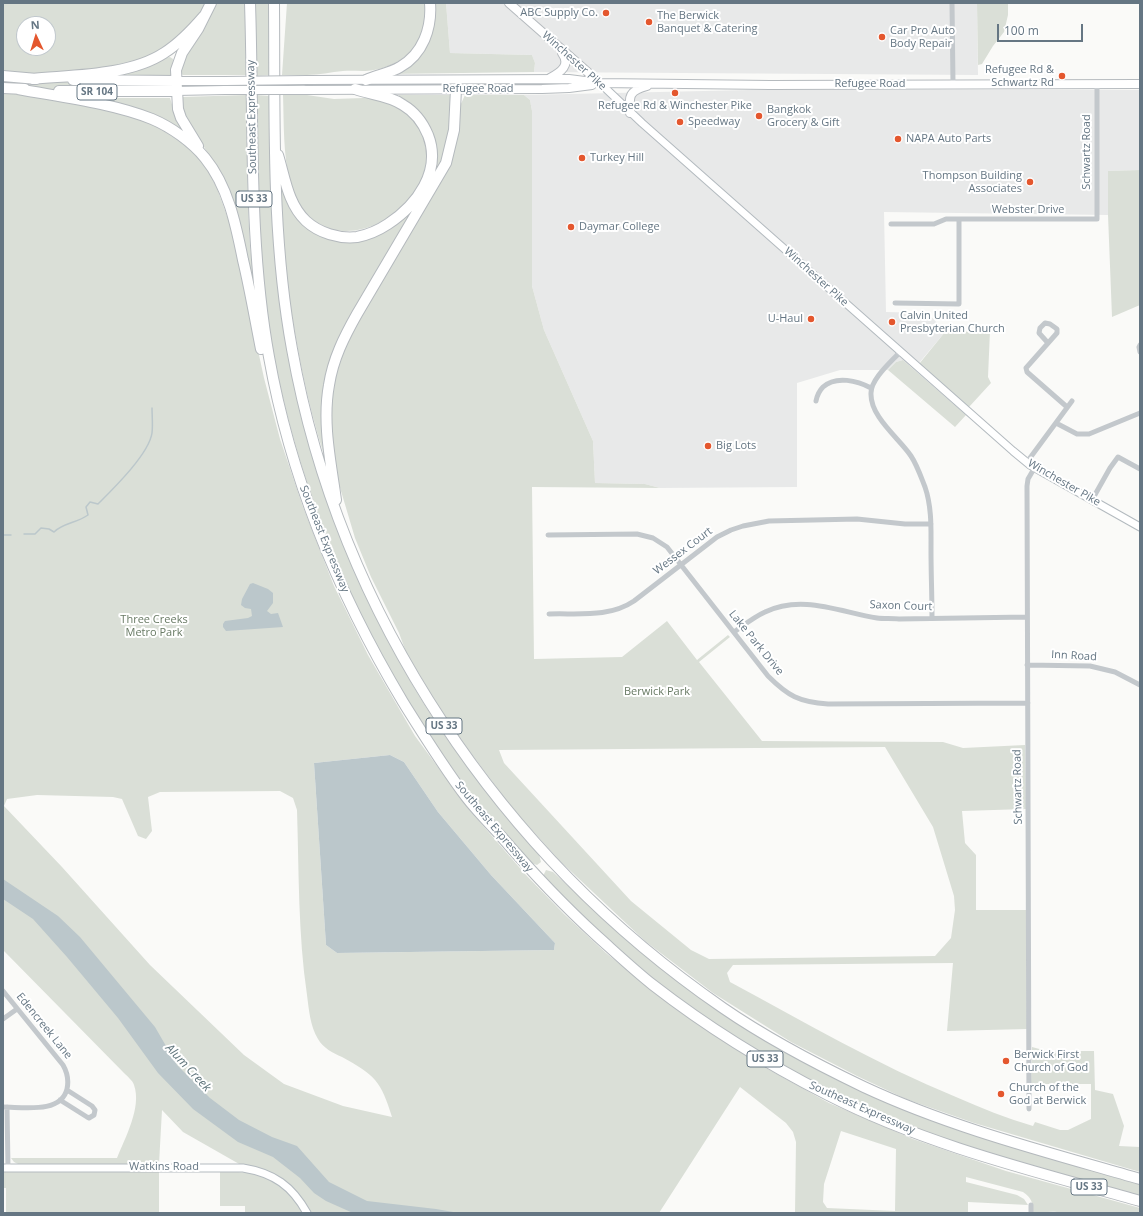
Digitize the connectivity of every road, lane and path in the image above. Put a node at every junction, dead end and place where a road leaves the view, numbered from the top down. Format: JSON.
{"nodes":[{"id":1,"x":211,"y":3,"type":"edge"},
{"id":2,"x":250,"y":3,"type":"edge"},
{"id":3,"x":274,"y":3,"type":"edge"},
{"id":4,"x":281,"y":3,"type":"edge"},
{"id":5,"x":430,"y":3,"type":"edge"},
{"id":6,"x":509,"y":3,"type":"edge"},
{"id":7,"x":952,"y":3,"type":"edge"},
{"id":8,"x":204,"y":16,"type":"junction"},
{"id":9,"x":274,"y":40,"type":"junction"},
{"id":10,"x":558,"y":47,"type":"junction"},
{"id":11,"x":3,"y":76,"type":"edge"},
{"id":12,"x":32,"y":79,"type":"junction"},
{"id":13,"x":550,"y":79,"type":"junction"},
{"id":14,"x":366,"y":80,"type":"junction"},
{"id":15,"x":600,"y":83,"type":"junction"},
{"id":16,"x":654,"y":84,"type":"junction"},
{"id":17,"x":953,"y":84,"type":"junction"},
{"id":18,"x":1097,"y":84,"type":"junction"},
{"id":19,"x":1140,"y":84,"type":"edge"},
{"id":20,"x":176,"y":86,"type":"junction"},
{"id":21,"x":3,"y":88,"type":"edge"},
{"id":22,"x":18,"y":89,"type":"junction"},
{"id":23,"x":355,"y":89,"type":"junction"},
{"id":24,"x":456,"y":89,"type":"junction"},
{"id":25,"x":630,"y":112,"type":"junction"},
{"id":26,"x":274,"y":142,"type":"junction"},
{"id":27,"x":204,"y":157,"type":"junction"},
{"id":28,"x":959,"y":219,"type":"junction"},
{"id":29,"x":1097,"y":219,"type":"joint"},
{"id":30,"x":891,"y":224,"type":"dead end"},
{"id":31,"x":895,"y":303,"type":"dead end"},
{"id":32,"x":1048,"y":343,"type":"dead end"},
{"id":33,"x":1140,"y":345,"type":"edge"},
{"id":34,"x":900,"y":352,"type":"junction"},
{"id":35,"x":1140,"y":352,"type":"edge"},
{"id":36,"x":871,"y":388,"type":"junction"},
{"id":37,"x":276,"y":394,"type":"junction"},
{"id":38,"x":816,"y":401,"type":"dead end"},
{"id":39,"x":1072,"y":401,"type":"dead end"},
{"id":40,"x":1067,"y":407,"type":"junction"},
{"id":41,"x":1140,"y":413,"type":"edge"},
{"id":42,"x":1056,"y":423,"type":"junction"},
{"id":43,"x":1027,"y":462,"type":"junction"},
{"id":44,"x":1035,"y":467,"type":"junction"},
{"id":45,"x":1140,"y":469,"type":"edge"},
{"id":46,"x":1092,"y":500,"type":"junction"},
{"id":47,"x":340,"y":522,"type":"junction"},
{"id":48,"x":931,"y":524,"type":"junction"},
{"id":49,"x":1140,"y":527,"type":"edge"},
{"id":50,"x":548,"y":535,"type":"dead end"},
{"id":51,"x":680,"y":564,"type":"junction"},
{"id":52,"x":549,"y":614,"type":"dead end"},
{"id":53,"x":1027,"y":617,"type":"junction"},
{"id":54,"x":932,"y":618,"type":"junction"},
{"id":55,"x":734,"y":632,"type":"junction"},
{"id":56,"x":1027,"y":665,"type":"junction"},
{"id":57,"x":1140,"y":685,"type":"edge"},
{"id":58,"x":1028,"y":703,"type":"junction"},
{"id":59,"x":3,"y":991,"type":"edge"},
{"id":60,"x":17,"y":1009,"type":"junction"},
{"id":61,"x":3,"y":1019,"type":"edge"},
{"id":62,"x":67,"y":1090,"type":"junction"},
{"id":63,"x":62,"y":1099,"type":"junction"},
{"id":64,"x":5,"y":1107,"type":"edge"},
{"id":65,"x":1029,"y":1109,"type":"dead end"},
{"id":66,"x":5,"y":1168,"type":"edge"},
{"id":67,"x":1140,"y":1178,"type":"edge"},
{"id":68,"x":1140,"y":1201,"type":"edge"},
{"id":69,"x":1031,"y":1205,"type":"dead end"},
{"id":70,"x":307,"y":1213,"type":"edge"},
{"id":71,"x":1031,"y":1213,"type":"edge"}],
"edges":[{"from":1,"to":8,"type":"highway"},
{"from":2,"to":37,"type":"highway","name":"Southeast Expressway","number":"US 33"},
{"from":3,"to":9,"type":"highway","name":"Southeast Expressway","number":"US 33"},
{"from":4,"to":9,"type":"highway"},
{"from":5,"to":14,"type":"highway"},
{"from":6,"to":10,"type":"main road","name":"Winchester Pike"},
{"from":7,"to":17,"type":"street"},
{"from":8,"to":12,"type":"highway"},
{"from":8,"to":20,"type":"highway"},
{"from":9,"to":26,"type":"highway","name":"Southeast Expressway","number":"US 33"},
{"from":10,"to":13,"type":"main road"},
{"from":10,"to":15,"type":"main road","name":"Winchester Pike"},
{"from":11,"to":12,"type":"highway","number":"SR 104"},
{"from":12,"to":20,"type":"highway","number":"SR 104"},
{"from":13,"to":14,"type":"main road","name":"Refugee Road"},
{"from":13,"to":15,"type":"main road","name":"Refugee Road"},
{"from":14,"to":20,"type":"main road","number":"SR 104","bridge":true},
{"from":15,"to":16,"type":"main road","name":"Refugee Road"},
{"from":15,"to":24,"type":"main road","name":"Refugee Road"},
{"from":15,"to":25,"type":"main road","name":"Winchester Pike"},
{"from":16,"to":17,"type":"main road","name":"Refugee Road"},
{"from":16,"to":25,"type":"main road"},
{"from":17,"to":18,"type":"main road","name":"Refugee Road"},
{"from":18,"to":19,"type":"main road","name":"Refugee Road"},
{"from":18,"to":29,"type":"street","name":"Schwartz Road"},
{"from":20,"to":22,"type":"highway","number":"SR 104"},
{"from":20,"to":23,"type":"main road","number":"SR 104","bridge":true},
{"from":20,"to":27,"type":"highway"},
{"from":21,"to":22,"type":"highway","number":"SR 104"},
{"from":22,"to":27,"type":"highway"},
{"from":23,"to":24,"type":"main road","name":"Refugee Road"},
{"from":23,"to":26,"type":"highway"},
{"from":24,"to":47,"type":"highway"},
{"from":25,"to":34,"type":"main road","name":"Winchester Pike"},
{"from":26,"to":47,"type":"highway","name":"Southeast Expressway","number":"US 33"},
{"from":27,"to":37,"type":"highway"},
{"from":28,"to":29,"type":"street","name":"Webster Drive"},
{"from":28,"to":30,"type":"street","name":"Webster Drive"},
{"from":28,"to":31,"type":"street"},
{"from":32,"to":40,"type":"street"},
{"from":33,"to":35,"type":"street"},
{"from":34,"to":36,"type":"street"},
{"from":34,"to":43,"type":"main road","name":"Winchester Pike"},
{"from":36,"to":38,"type":"street"},
{"from":36,"to":48,"type":"street"},
{"from":37,"to":68,"type":"highway","name":"Southeast Expressway","number":"US 33"},
{"from":39,"to":40,"type":"street"},
{"from":40,"to":42,"type":"street"},
{"from":41,"to":42,"type":"street"},
{"from":42,"to":43,"type":"street"},
{"from":43,"to":44,"type":"main road","name":"Winchester Pike"},
{"from":44,"to":46,"type":"main road","name":"Winchester Pike"},
{"from":44,"to":53,"type":"street","name":"Schwartz Road"},
{"from":45,"to":46,"type":"street"},
{"from":46,"to":49,"type":"main road","name":"Winchester Pike"},
{"from":47,"to":67,"type":"highway","name":"Southeast Expressway","number":"US 33"},
{"from":48,"to":51,"type":"street","name":"Wessex Court"},
{"from":48,"to":54,"type":"street"},
{"from":50,"to":51,"type":"street","name":"Lake Park Drive"},
{"from":51,"to":52,"type":"street","name":"Wessex Court"},
{"from":51,"to":55,"type":"street","name":"Lake Park Drive"},
{"from":53,"to":54,"type":"street","name":"Saxon Court"},
{"from":53,"to":56,"type":"street","name":"Schwartz Road"},
{"from":54,"to":55,"type":"street","name":"Saxon Court"},
{"from":55,"to":58,"type":"street","name":"Lake Park Drive"},
{"from":56,"to":57,"type":"street","name":"Inn Road"},
{"from":56,"to":58,"type":"street","name":"Schwartz Road"},
{"from":58,"to":65,"type":"street","name":"Schwartz Road"},
{"from":59,"to":60,"type":"street","name":"Edencreek Lane"},
{"from":60,"to":61,"type":"street"},
{"from":60,"to":62,"type":"street","name":"Edencreek Lane"},
{"from":62,"to":63,"type":"street","name":"Edencreek Lane"},
{"from":62,"to":63,"type":"street"},
{"from":63,"to":64,"type":"street"},
{"from":64,"to":66,"type":"street"},
{"from":66,"to":70,"type":"main road","name":"Watkins Road"},
{"from":69,"to":71,"type":"street"}]}
